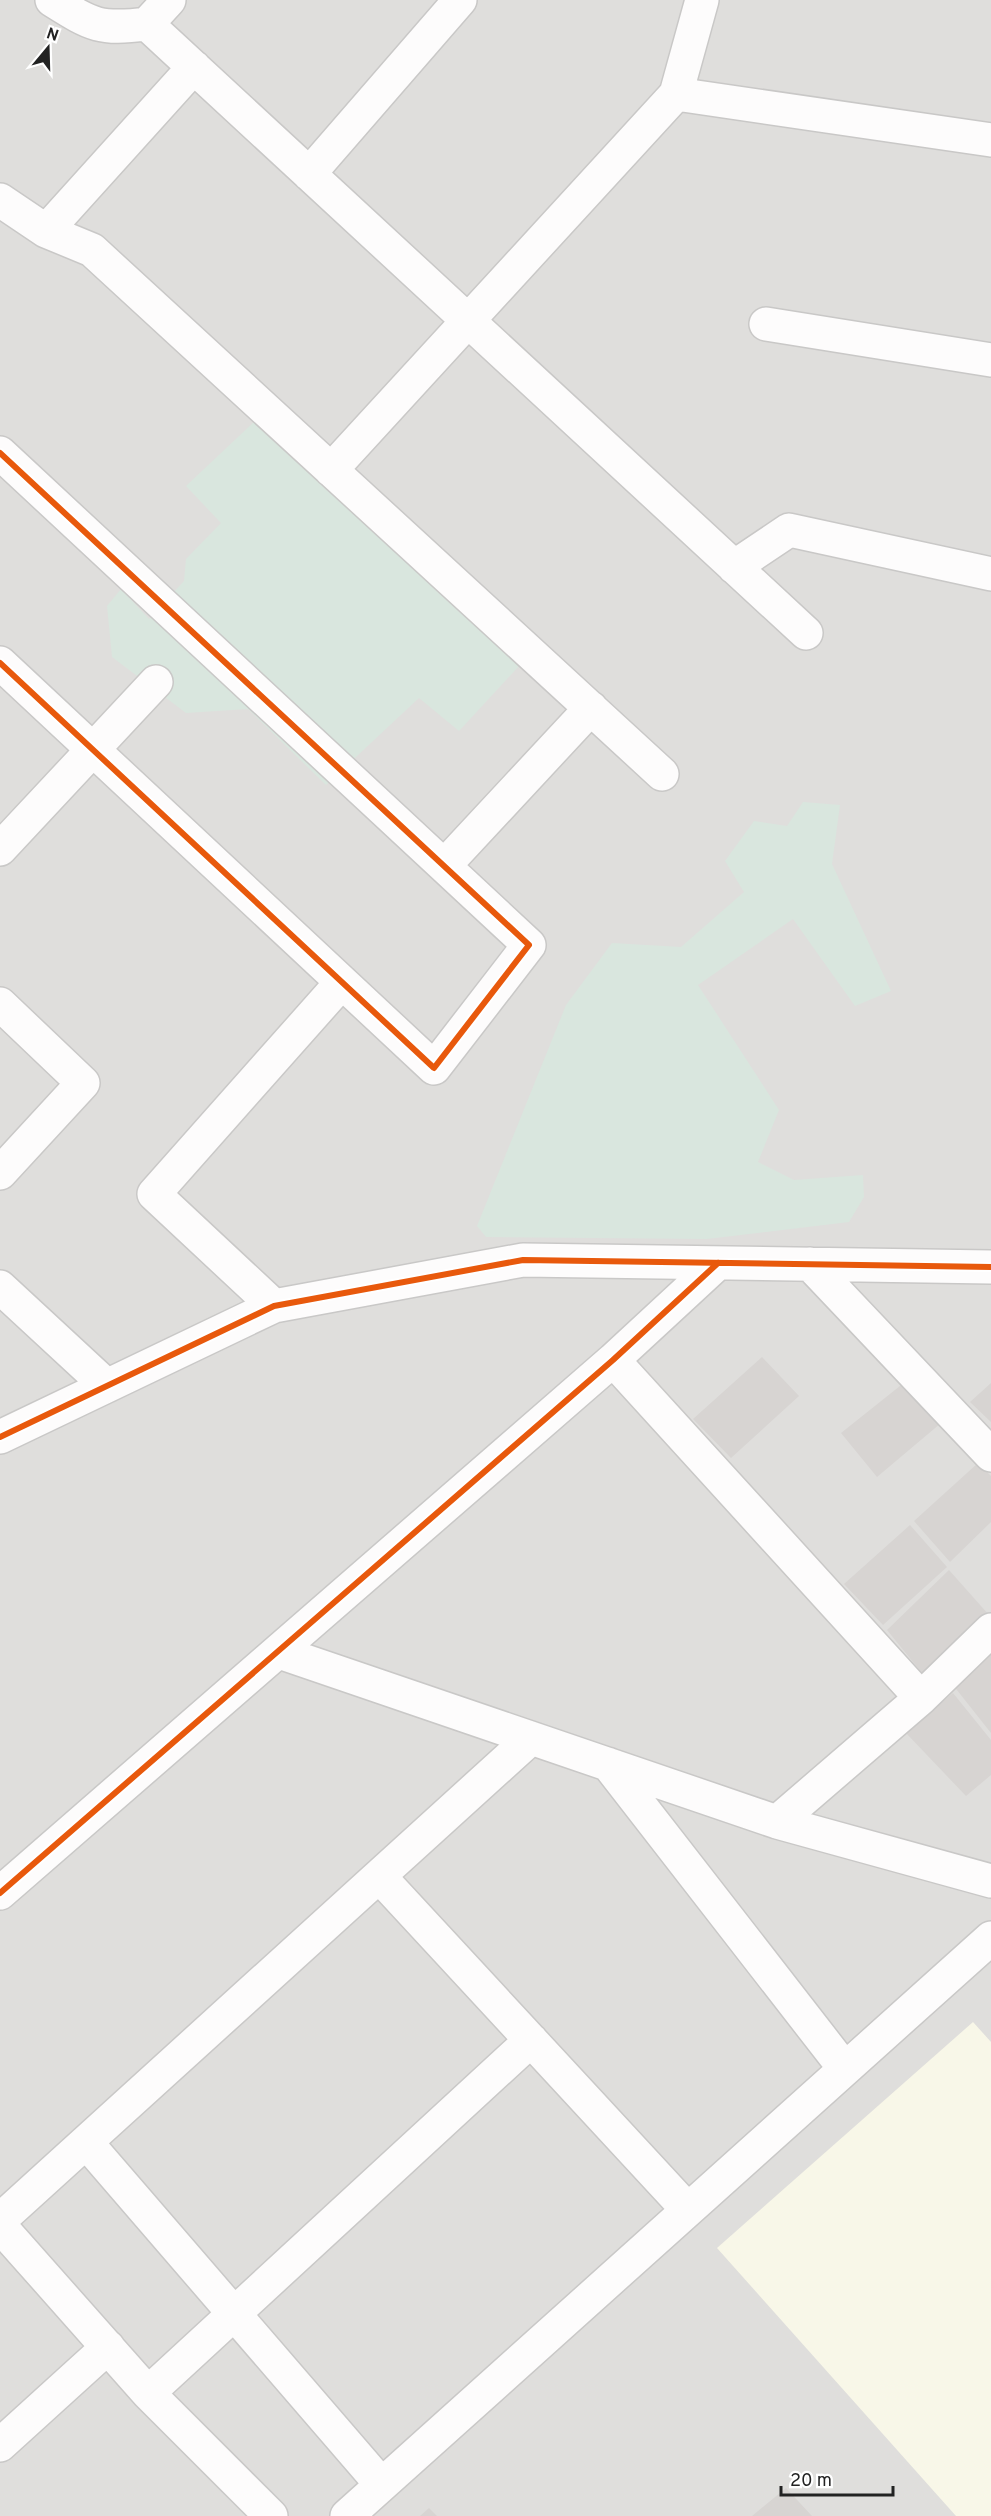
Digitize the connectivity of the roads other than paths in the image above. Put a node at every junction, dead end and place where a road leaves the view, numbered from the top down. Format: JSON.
{"nodes":[{"id":1,"x":52,"y":0,"type":"edge"},
{"id":2,"x":170,"y":0,"type":"edge"},
{"id":3,"x":460,"y":0,"type":"edge"},
{"id":4,"x":702,"y":0,"type":"edge"},
{"id":5,"x":147,"y":24,"type":"junction"},
{"id":6,"x":194,"y":67,"type":"junction"},
{"id":7,"x":676,"y":94,"type":"junction"},
{"id":8,"x":991,"y":140,"type":"edge"},
{"id":9,"x":309,"y":174,"type":"junction"},
{"id":10,"x":0,"y":200,"type":"edge"},
{"id":11,"x":46,"y":231,"type":"junction"},
{"id":12,"x":468,"y":321,"type":"junction"},
{"id":13,"x":766,"y":324,"type":"dead end"},
{"id":14,"x":991,"y":360,"type":"edge"},
{"id":15,"x":0,"y":453,"type":"edge"},
{"id":16,"x":331,"y":470,"type":"junction"},
{"id":17,"x":734,"y":567,"type":"junction"},
{"id":18,"x":991,"y":574,"type":"edge"},
{"id":19,"x":806,"y":633,"type":"dead end"},
{"id":20,"x":0,"y":663,"type":"edge"},
{"id":21,"x":156,"y":682,"type":"dead end"},
{"id":22,"x":591,"y":708,"type":"junction"},
{"id":23,"x":93,"y":749,"type":"junction"},
{"id":24,"x":662,"y":774,"type":"dead end"},
{"id":25,"x":0,"y":849,"type":"edge"},
{"id":26,"x":444,"y":866,"type":"junction"},
{"id":27,"x":342,"y":982,"type":"junction"},
{"id":28,"x":0,"y":1004,"type":"edge"},
{"id":29,"x":0,"y":1173,"type":"edge"},
{"id":30,"x":718,"y":1263,"type":"junction"},
{"id":31,"x":810,"y":1264,"type":"junction"},
{"id":32,"x":991,"y":1267,"type":"edge"},
{"id":33,"x":0,"y":1287,"type":"edge"},
{"id":34,"x":274,"y":1306,"type":"junction"},
{"id":35,"x":613,"y":1360,"type":"junction"},
{"id":36,"x":108,"y":1386,"type":"junction"},
{"id":37,"x":0,"y":1437,"type":"edge"},
{"id":38,"x":991,"y":1455,"type":"edge"},
{"id":39,"x":991,"y":1630,"type":"edge"},
{"id":40,"x":279,"y":1652,"type":"junction"},
{"id":41,"x":921,"y":1698,"type":"junction"},
{"id":42,"x":531,"y":1738,"type":"junction"},
{"id":43,"x":608,"y":1764,"type":"junction"},
{"id":44,"x":777,"y":1822,"type":"junction"},
{"id":45,"x":379,"y":1876,"type":"junction"},
{"id":46,"x":991,"y":1881,"type":"edge"},
{"id":47,"x":0,"y":1893,"type":"edge"},
{"id":48,"x":986,"y":1953,"type":"edge"},
{"id":49,"x":531,"y":2040,"type":"junction"},
{"id":50,"x":845,"y":2069,"type":"junction"},
{"id":51,"x":86,"y":2142,"type":"junction"},
{"id":52,"x":688,"y":2210,"type":"junction"},
{"id":53,"x":0,"y":2220,"type":"edge"},
{"id":54,"x":0,"y":2226,"type":"edge"},
{"id":55,"x":234,"y":2313,"type":"junction"},
{"id":56,"x":108,"y":2347,"type":"junction"},
{"id":57,"x":148,"y":2393,"type":"junction"},
{"id":58,"x":0,"y":2445,"type":"edge"},
{"id":59,"x":381,"y":2484,"type":"junction"},
{"id":60,"x":271,"y":2516,"type":"edge"},
{"id":61,"x":347,"y":2516,"type":"edge"}],
"edges":[{"from":1,"to":5,"type":"street"},
{"from":2,"to":5,"type":"street"},
{"from":3,"to":9,"type":"street"},
{"from":4,"to":7,"type":"street"},
{"from":5,"to":6,"type":"street"},
{"from":6,"to":9,"type":"street"},
{"from":6,"to":11,"type":"street"},
{"from":7,"to":8,"type":"street"},
{"from":7,"to":12,"type":"street"},
{"from":9,"to":12,"type":"street"},
{"from":10,"to":11,"type":"street"},
{"from":11,"to":16,"type":"street"},
{"from":12,"to":16,"type":"street"},
{"from":12,"to":17,"type":"street"},
{"from":13,"to":14,"type":"street"},
{"from":15,"to":26,"type":"street"},
{"from":16,"to":22,"type":"street"},
{"from":17,"to":18,"type":"street"},
{"from":17,"to":19,"type":"street"},
{"from":20,"to":23,"type":"street"},
{"from":21,"to":23,"type":"street"},
{"from":22,"to":24,"type":"street"},
{"from":22,"to":26,"type":"street"},
{"from":23,"to":25,"type":"street"},
{"from":23,"to":27,"type":"street"},
{"from":26,"to":27,"type":"street"},
{"from":27,"to":34,"type":"street"},
{"from":28,"to":29,"type":"street"},
{"from":30,"to":31,"type":"street"},
{"from":30,"to":34,"type":"street"},
{"from":30,"to":35,"type":"street"},
{"from":31,"to":32,"type":"street"},
{"from":31,"to":38,"type":"street"},
{"from":33,"to":36,"type":"street"},
{"from":34,"to":36,"type":"street"},
{"from":35,"to":40,"type":"street"},
{"from":35,"to":41,"type":"street"},
{"from":36,"to":37,"type":"street"},
{"from":39,"to":41,"type":"street"},
{"from":40,"to":42,"type":"street"},
{"from":40,"to":47,"type":"street"},
{"from":41,"to":44,"type":"street"},
{"from":42,"to":43,"type":"street"},
{"from":42,"to":45,"type":"street"},
{"from":43,"to":44,"type":"street"},
{"from":43,"to":50,"type":"street"},
{"from":44,"to":46,"type":"street"},
{"from":45,"to":49,"type":"street"},
{"from":45,"to":51,"type":"street"},
{"from":48,"to":50,"type":"street"},
{"from":49,"to":52,"type":"street"},
{"from":49,"to":55,"type":"street"},
{"from":50,"to":52,"type":"street"},
{"from":51,"to":53,"type":"street"},
{"from":51,"to":55,"type":"street"},
{"from":52,"to":59,"type":"street"},
{"from":54,"to":56,"type":"street"},
{"from":55,"to":57,"type":"street"},
{"from":55,"to":59,"type":"street"},
{"from":56,"to":57,"type":"street"},
{"from":56,"to":58,"type":"street"},
{"from":57,"to":60,"type":"street"},
{"from":59,"to":61,"type":"street"}]}
